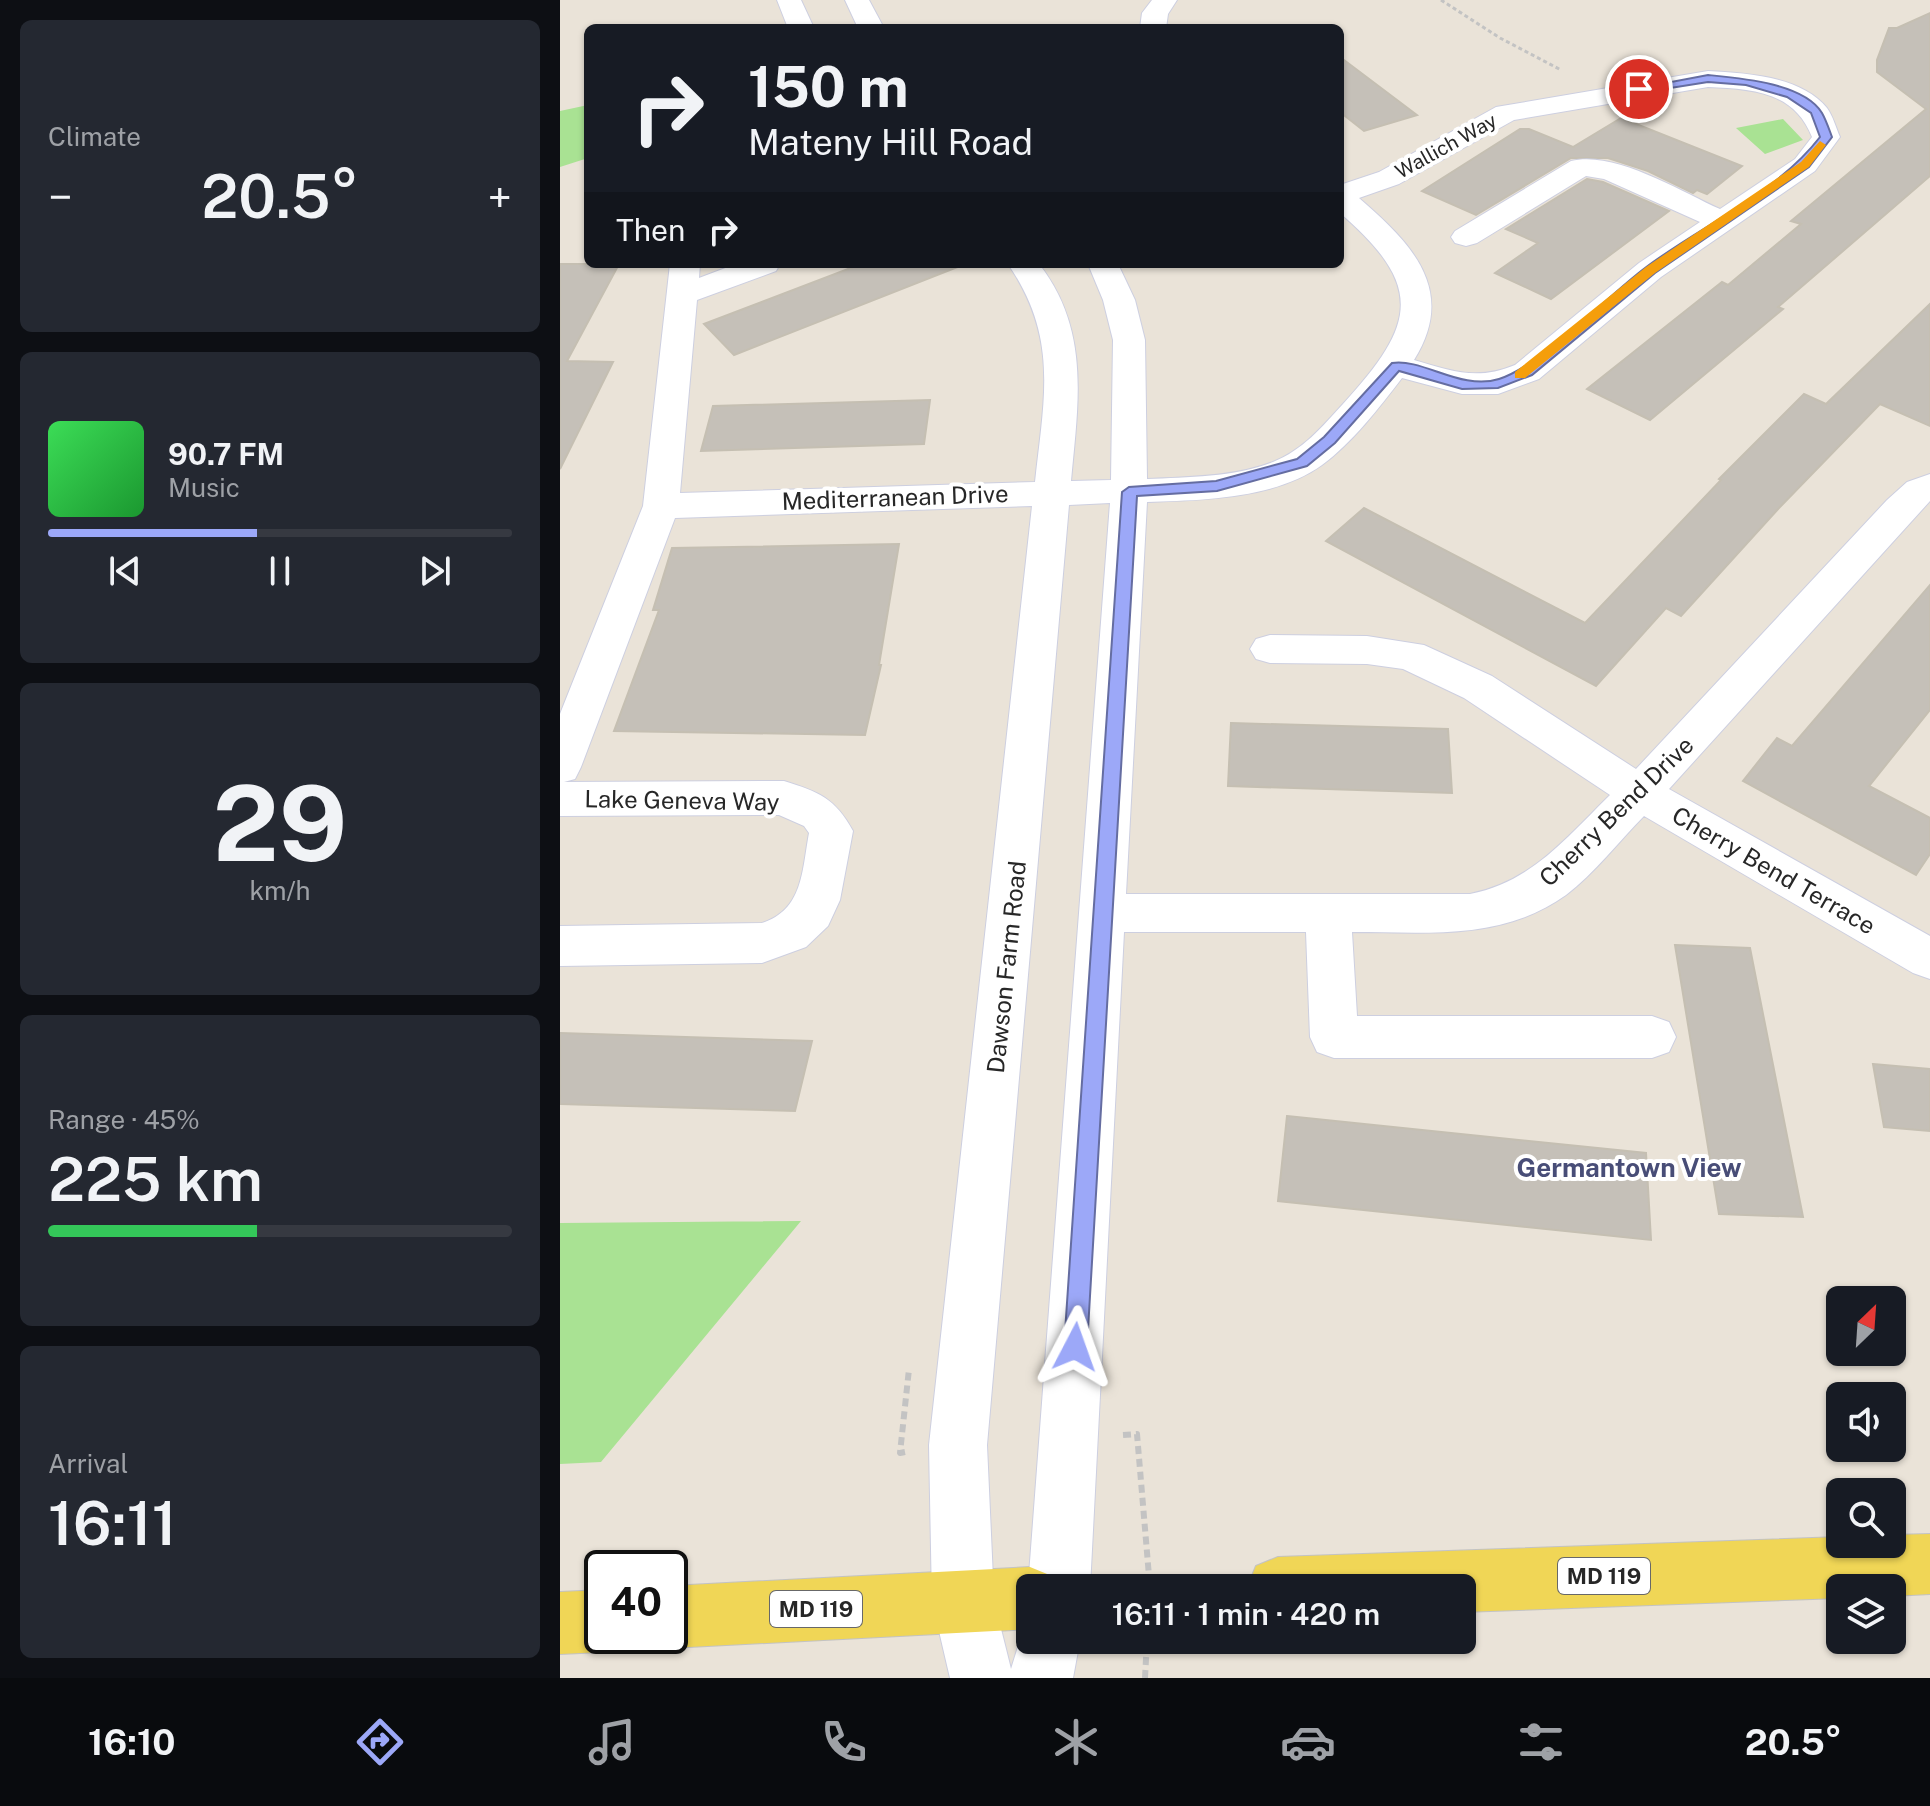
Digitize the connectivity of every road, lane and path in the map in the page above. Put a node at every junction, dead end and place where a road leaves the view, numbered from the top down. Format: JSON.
{"nodes":[{"id":1,"x":789,"y":0,"type":"edge"},
{"id":2,"x":857,"y":0,"type":"edge"},
{"id":3,"x":1165,"y":0,"type":"edge"},
{"id":4,"x":1441,"y":0,"type":"edge"},
{"id":5,"x":799,"y":24,"type":"edge"},
{"id":6,"x":869,"y":24,"type":"edge"},
{"id":7,"x":1154,"y":24,"type":"edge"},
{"id":8,"x":1593,"y":98,"type":"junction"},
{"id":9,"x":1344,"y":195,"type":"edge"},
{"id":10,"x":1344,"y":200,"type":"edge"},
{"id":11,"x":1722,"y":221,"type":"junction"},
{"id":12,"x":1466,"y":237,"type":"dead end"},
{"id":13,"x":744,"y":268,"type":"edge"},
{"id":14,"x":1026,"y":268,"type":"edge"},
{"id":15,"x":1105,"y":268,"type":"edge"},
{"id":16,"x":683,"y":280,"type":"edge"},
{"id":17,"x":1396,"y":366,"type":"junction"},
{"id":18,"x":1930,"y":486,"type":"edge"},
{"id":19,"x":1053,"y":492,"type":"junction"},
{"id":20,"x":1129,"y":492,"type":"junction"},
{"id":21,"x":661,"y":506,"type":"junction"},
{"id":22,"x":1270,"y":649,"type":"dead end"},
{"id":23,"x":560,"y":767,"type":"edge"},
{"id":24,"x":1640,"y":793,"type":"junction"},
{"id":25,"x":560,"y":799,"type":"edge"},
{"id":26,"x":1103,"y":913,"type":"junction"},
{"id":27,"x":1328,"y":914,"type":"junction"},
{"id":28,"x":560,"y":946,"type":"edge"},
{"id":29,"x":1930,"y":959,"type":"edge"},
{"id":30,"x":1652,"y":1037,"type":"dead end"},
{"id":31,"x":1930,"y":1564,"type":"edge"},
{"id":32,"x":1060,"y":1574,"type":"edge"},
{"id":33,"x":1476,"y":1581,"type":"edge"},
{"id":34,"x":1016,"y":1599,"type":"edge"},
{"id":35,"x":963,"y":1601,"type":"junction"},
{"id":36,"x":688,"y":1616,"type":"edge"},
{"id":37,"x":584,"y":1622,"type":"edge"},
{"id":38,"x":560,"y":1623,"type":"edge"},
{"id":39,"x":1046,"y":1654,"type":"edge"},
{"id":40,"x":1146,"y":1654,"type":"edge"},
{"id":41,"x":982,"y":1678,"type":"edge"},
{"id":42,"x":1041,"y":1678,"type":"edge"},
{"id":43,"x":1145,"y":1678,"type":"edge"}],
"edges":[{"from":1,"to":5,"type":"street"},
{"from":2,"to":6,"type":"street"},
{"from":3,"to":7,"type":"street"},
{"from":4,"to":8,"type":"path"},
{"from":8,"to":9,"type":"street","name":"Wallich Way"},
{"from":8,"to":11,"type":"street","name":"Wallich Way"},
{"from":10,"to":17,"type":"street","name":"Mediterranean Drive"},
{"from":11,"to":12,"type":"street"},
{"from":11,"to":17,"type":"street","name":"Wallich Way"},
{"from":13,"to":16,"type":"street","name":"Lake Geneva Way"},
{"from":14,"to":19,"type":"street","name":"Dawson Farm Road"},
{"from":15,"to":20,"type":"street"},
{"from":16,"to":21,"type":"street","name":"Lake Geneva Way"},
{"from":17,"to":20,"type":"street","name":"Mediterranean Drive"},
{"from":18,"to":24,"type":"street","name":"Cherry Bend Drive"},
{"from":19,"to":20,"type":"street","name":"Mediterranean Drive"},
{"from":19,"to":21,"type":"street","name":"Mediterranean Drive"},
{"from":19,"to":35,"type":"street","name":"Dawson Farm Road"},
{"from":20,"to":26,"type":"street"},
{"from":21,"to":23,"type":"street","name":"Lake Geneva Way"},
{"from":22,"to":24,"type":"street","name":"Cherry Bend Terrace"},
{"from":24,"to":27,"type":"street","name":"Cherry Bend Drive"},
{"from":24,"to":29,"type":"street","name":"Cherry Bend Terrace"},
{"from":25,"to":28,"type":"street","name":"Lake Geneva Way"},
{"from":26,"to":27,"type":"street","name":"Cherry Bend Drive"},
{"from":26,"to":32,"type":"street"},
{"from":27,"to":30,"type":"street"},
{"from":31,"to":33,"type":"main road","number":"MD 119"},
{"from":34,"to":35,"type":"main road","number":"MD 119"},
{"from":35,"to":36,"type":"main road","number":"MD 119"},
{"from":35,"to":41,"type":"street","name":"Dawson Farm Road"},
{"from":37,"to":38,"type":"main road"},
{"from":39,"to":42,"type":"street"},
{"from":40,"to":43,"type":"path"}]}
